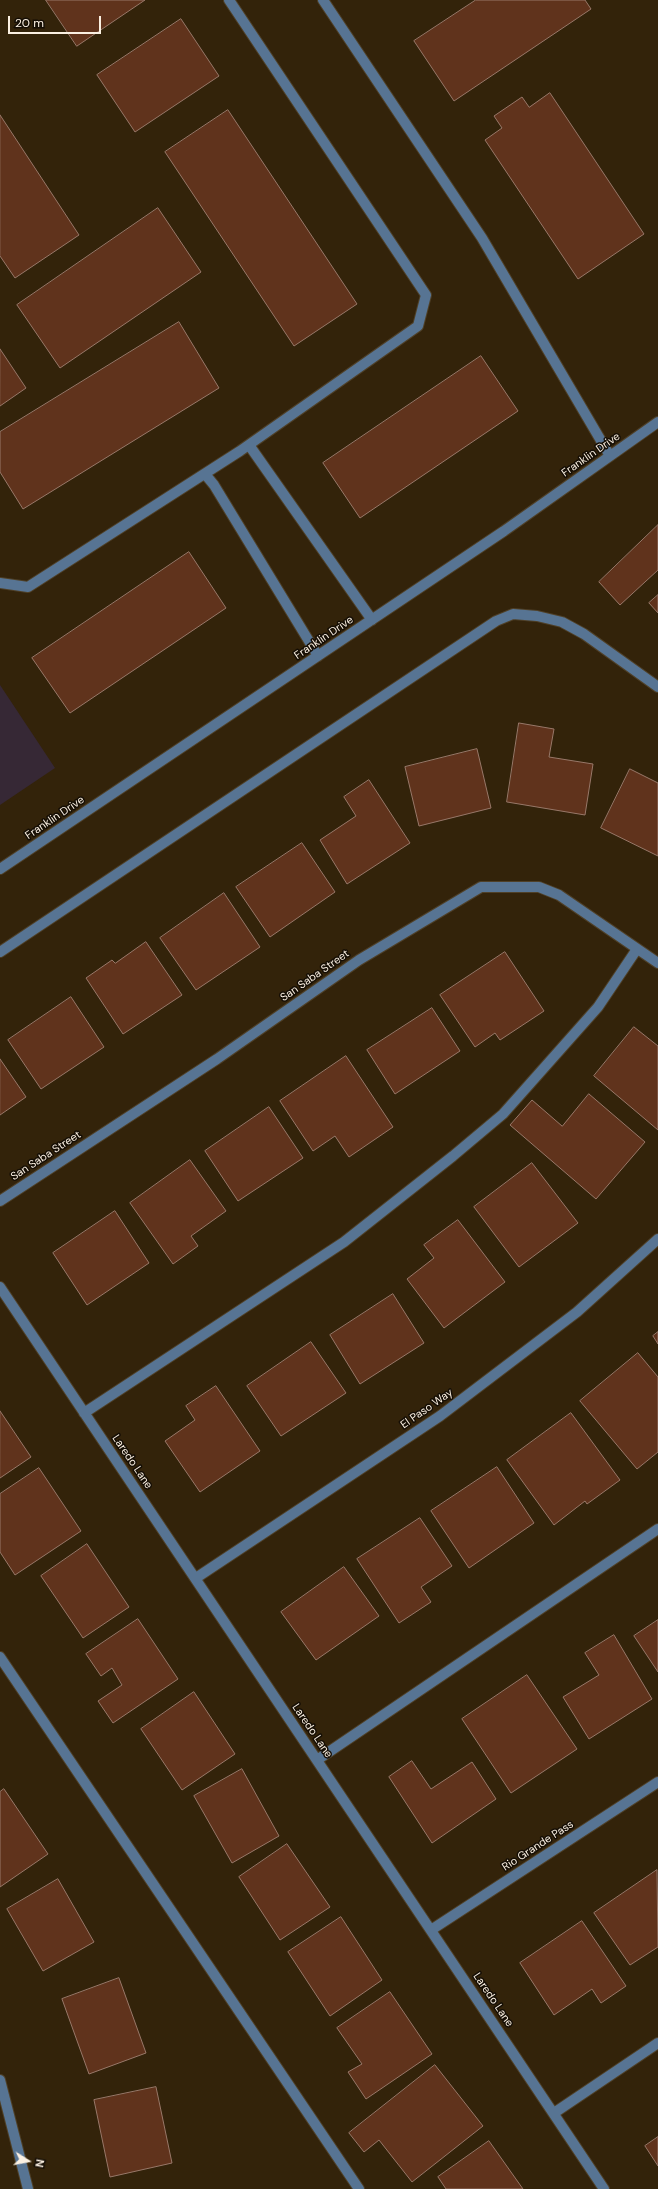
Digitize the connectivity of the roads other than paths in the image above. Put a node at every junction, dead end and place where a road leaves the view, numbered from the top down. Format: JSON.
{"nodes":[{"id":1,"x":229,"y":0,"type":"edge"},
{"id":2,"x":324,"y":0,"type":"edge"},
{"id":3,"x":658,"y":422,"type":"edge"},
{"id":4,"x":249,"y":445,"type":"junction"},
{"id":5,"x":610,"y":456,"type":"junction"},
{"id":6,"x":205,"y":474,"type":"junction"},
{"id":7,"x":0,"y":583,"type":"edge"},
{"id":8,"x":372,"y":620,"type":"junction"},
{"id":9,"x":318,"y":656,"type":"junction"},
{"id":10,"x":658,"y":687,"type":"edge"},
{"id":11,"x":0,"y":869,"type":"edge"},
{"id":12,"x":637,"y":949,"type":"junction"},
{"id":13,"x":0,"y":952,"type":"edge"},
{"id":14,"x":658,"y":963,"type":"edge"},
{"id":15,"x":0,"y":1201,"type":"edge"},
{"id":16,"x":658,"y":1239,"type":"edge"},
{"id":17,"x":0,"y":1287,"type":"edge"},
{"id":18,"x":84,"y":1413,"type":"junction"},
{"id":19,"x":658,"y":1529,"type":"edge"},
{"id":20,"x":196,"y":1578,"type":"junction"},
{"id":21,"x":0,"y":1657,"type":"edge"},
{"id":22,"x":317,"y":1760,"type":"junction"},
{"id":23,"x":658,"y":1782,"type":"edge"},
{"id":24,"x":431,"y":1930,"type":"junction"},
{"id":25,"x":658,"y":2043,"type":"edge"},
{"id":26,"x":0,"y":2080,"type":"edge"},
{"id":27,"x":554,"y":2113,"type":"junction"},
{"id":28,"x":28,"y":2189,"type":"edge"},
{"id":29,"x":359,"y":2189,"type":"edge"},
{"id":30,"x":604,"y":2189,"type":"edge"}],
"edges":[{"from":1,"to":4,"type":"street"},
{"from":2,"to":5,"type":"street"},
{"from":3,"to":5,"type":"street","name":"Franklin Drive"},
{"from":4,"to":6,"type":"street"},
{"from":4,"to":8,"type":"street"},
{"from":5,"to":8,"type":"street","name":"Franklin Drive"},
{"from":6,"to":7,"type":"street"},
{"from":6,"to":9,"type":"street"},
{"from":8,"to":9,"type":"street","name":"Franklin Drive"},
{"from":9,"to":11,"type":"street","name":"Franklin Drive"},
{"from":10,"to":13,"type":"street"},
{"from":12,"to":14,"type":"street","name":"San Saba Street"},
{"from":12,"to":15,"type":"street","name":"San Saba Street"},
{"from":12,"to":18,"type":"street"},
{"from":16,"to":20,"type":"street","name":"El Paso Way"},
{"from":17,"to":18,"type":"street","name":"Laredo Lane"},
{"from":18,"to":20,"type":"street","name":"Laredo Lane"},
{"from":19,"to":22,"type":"street"},
{"from":20,"to":22,"type":"street","name":"Laredo Lane"},
{"from":21,"to":29,"type":"street"},
{"from":22,"to":24,"type":"street","name":"Laredo Lane"},
{"from":23,"to":24,"type":"street","name":"Rio Grande Pass"},
{"from":24,"to":27,"type":"street","name":"Laredo Lane"},
{"from":25,"to":27,"type":"street"},
{"from":26,"to":28,"type":"street"},
{"from":27,"to":30,"type":"street","name":"Laredo Lane"}]}
